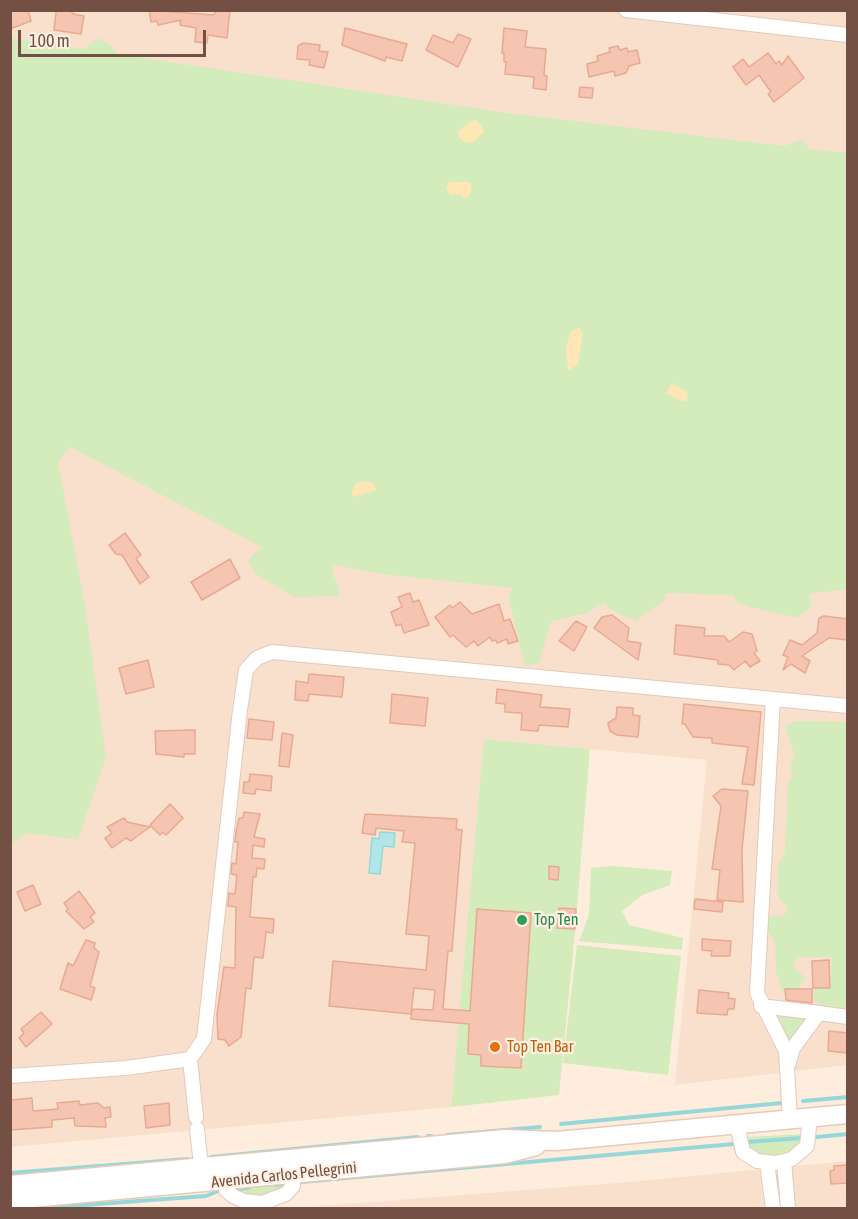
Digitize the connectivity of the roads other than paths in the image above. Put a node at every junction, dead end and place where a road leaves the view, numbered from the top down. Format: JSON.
{"nodes":[{"id":1,"x":626,"y":10,"type":"edge"},
{"id":2,"x":848,"y":35,"type":"edge"},
{"id":3,"x":773,"y":699,"type":"junction"},
{"id":4,"x":848,"y":706,"type":"edge"},
{"id":5,"x":761,"y":1006,"type":"junction"},
{"id":6,"x":819,"y":1013,"type":"junction"},
{"id":7,"x":848,"y":1017,"type":"edge"},
{"id":8,"x":190,"y":1059,"type":"junction"},
{"id":9,"x":788,"y":1069,"type":"junction"},
{"id":10,"x":10,"y":1076,"type":"edge"},
{"id":11,"x":848,"y":1114,"type":"edge"},
{"id":12,"x":810,"y":1118,"type":"junction"},
{"id":13,"x":790,"y":1119,"type":"junction"},
{"id":14,"x":737,"y":1125,"type":"junction"},
{"id":15,"x":784,"y":1161,"type":"junction"},
{"id":16,"x":767,"y":1163,"type":"junction"},
{"id":17,"x":293,"y":1166,"type":"junction"},
{"id":18,"x":202,"y":1175,"type":"junction"},
{"id":19,"x":223,"y":1181,"type":"junction"},
{"id":20,"x":10,"y":1185,"type":"edge"},
{"id":21,"x":10,"y":1200,"type":"edge"},
{"id":22,"x":263,"y":1206,"type":"edge"},
{"id":23,"x":773,"y":1209,"type":"edge"},
{"id":24,"x":788,"y":1209,"type":"edge"}],
"edges":[{"from":1,"to":2,"type":"street"},
{"from":3,"to":4,"type":"street"},
{"from":3,"to":5,"type":"street"},
{"from":3,"to":8,"type":"street"},
{"from":5,"to":6,"type":"street"},
{"from":5,"to":9,"type":"street"},
{"from":6,"to":7,"type":"street"},
{"from":6,"to":9,"type":"street"},
{"from":8,"to":10,"type":"street"},
{"from":8,"to":18,"type":"street"},
{"from":9,"to":13,"type":"street"},
{"from":11,"to":12,"type":"main road","name":"Avenida Carlos Pellegrini"},
{"from":12,"to":13,"type":"main road","name":"Avenida Carlos Pellegrini"},
{"from":12,"to":15,"type":"street"},
{"from":13,"to":14,"type":"main road","name":"Avenida Carlos Pellegrini"},
{"from":14,"to":16,"type":"street"},
{"from":14,"to":17,"type":"main road","name":"Avenida Carlos Pellegrini"},
{"from":15,"to":16,"type":"street"},
{"from":15,"to":24,"type":"street"},
{"from":16,"to":23,"type":"street"},
{"from":17,"to":18,"type":"main road","name":"Avenida Carlos Pellegrini"},
{"from":17,"to":19,"type":"main road","name":"Avenida Carlos Pellegrini"},
{"from":17,"to":22,"type":"street"},
{"from":18,"to":19,"type":"main road","name":"Avenida Carlos Pellegrini"},
{"from":18,"to":20,"type":"main road","name":"Avenida Carlos Pellegrini"},
{"from":18,"to":21,"type":"main road","name":"Avenida Carlos Pellegrini"},
{"from":19,"to":22,"type":"street"}]}
